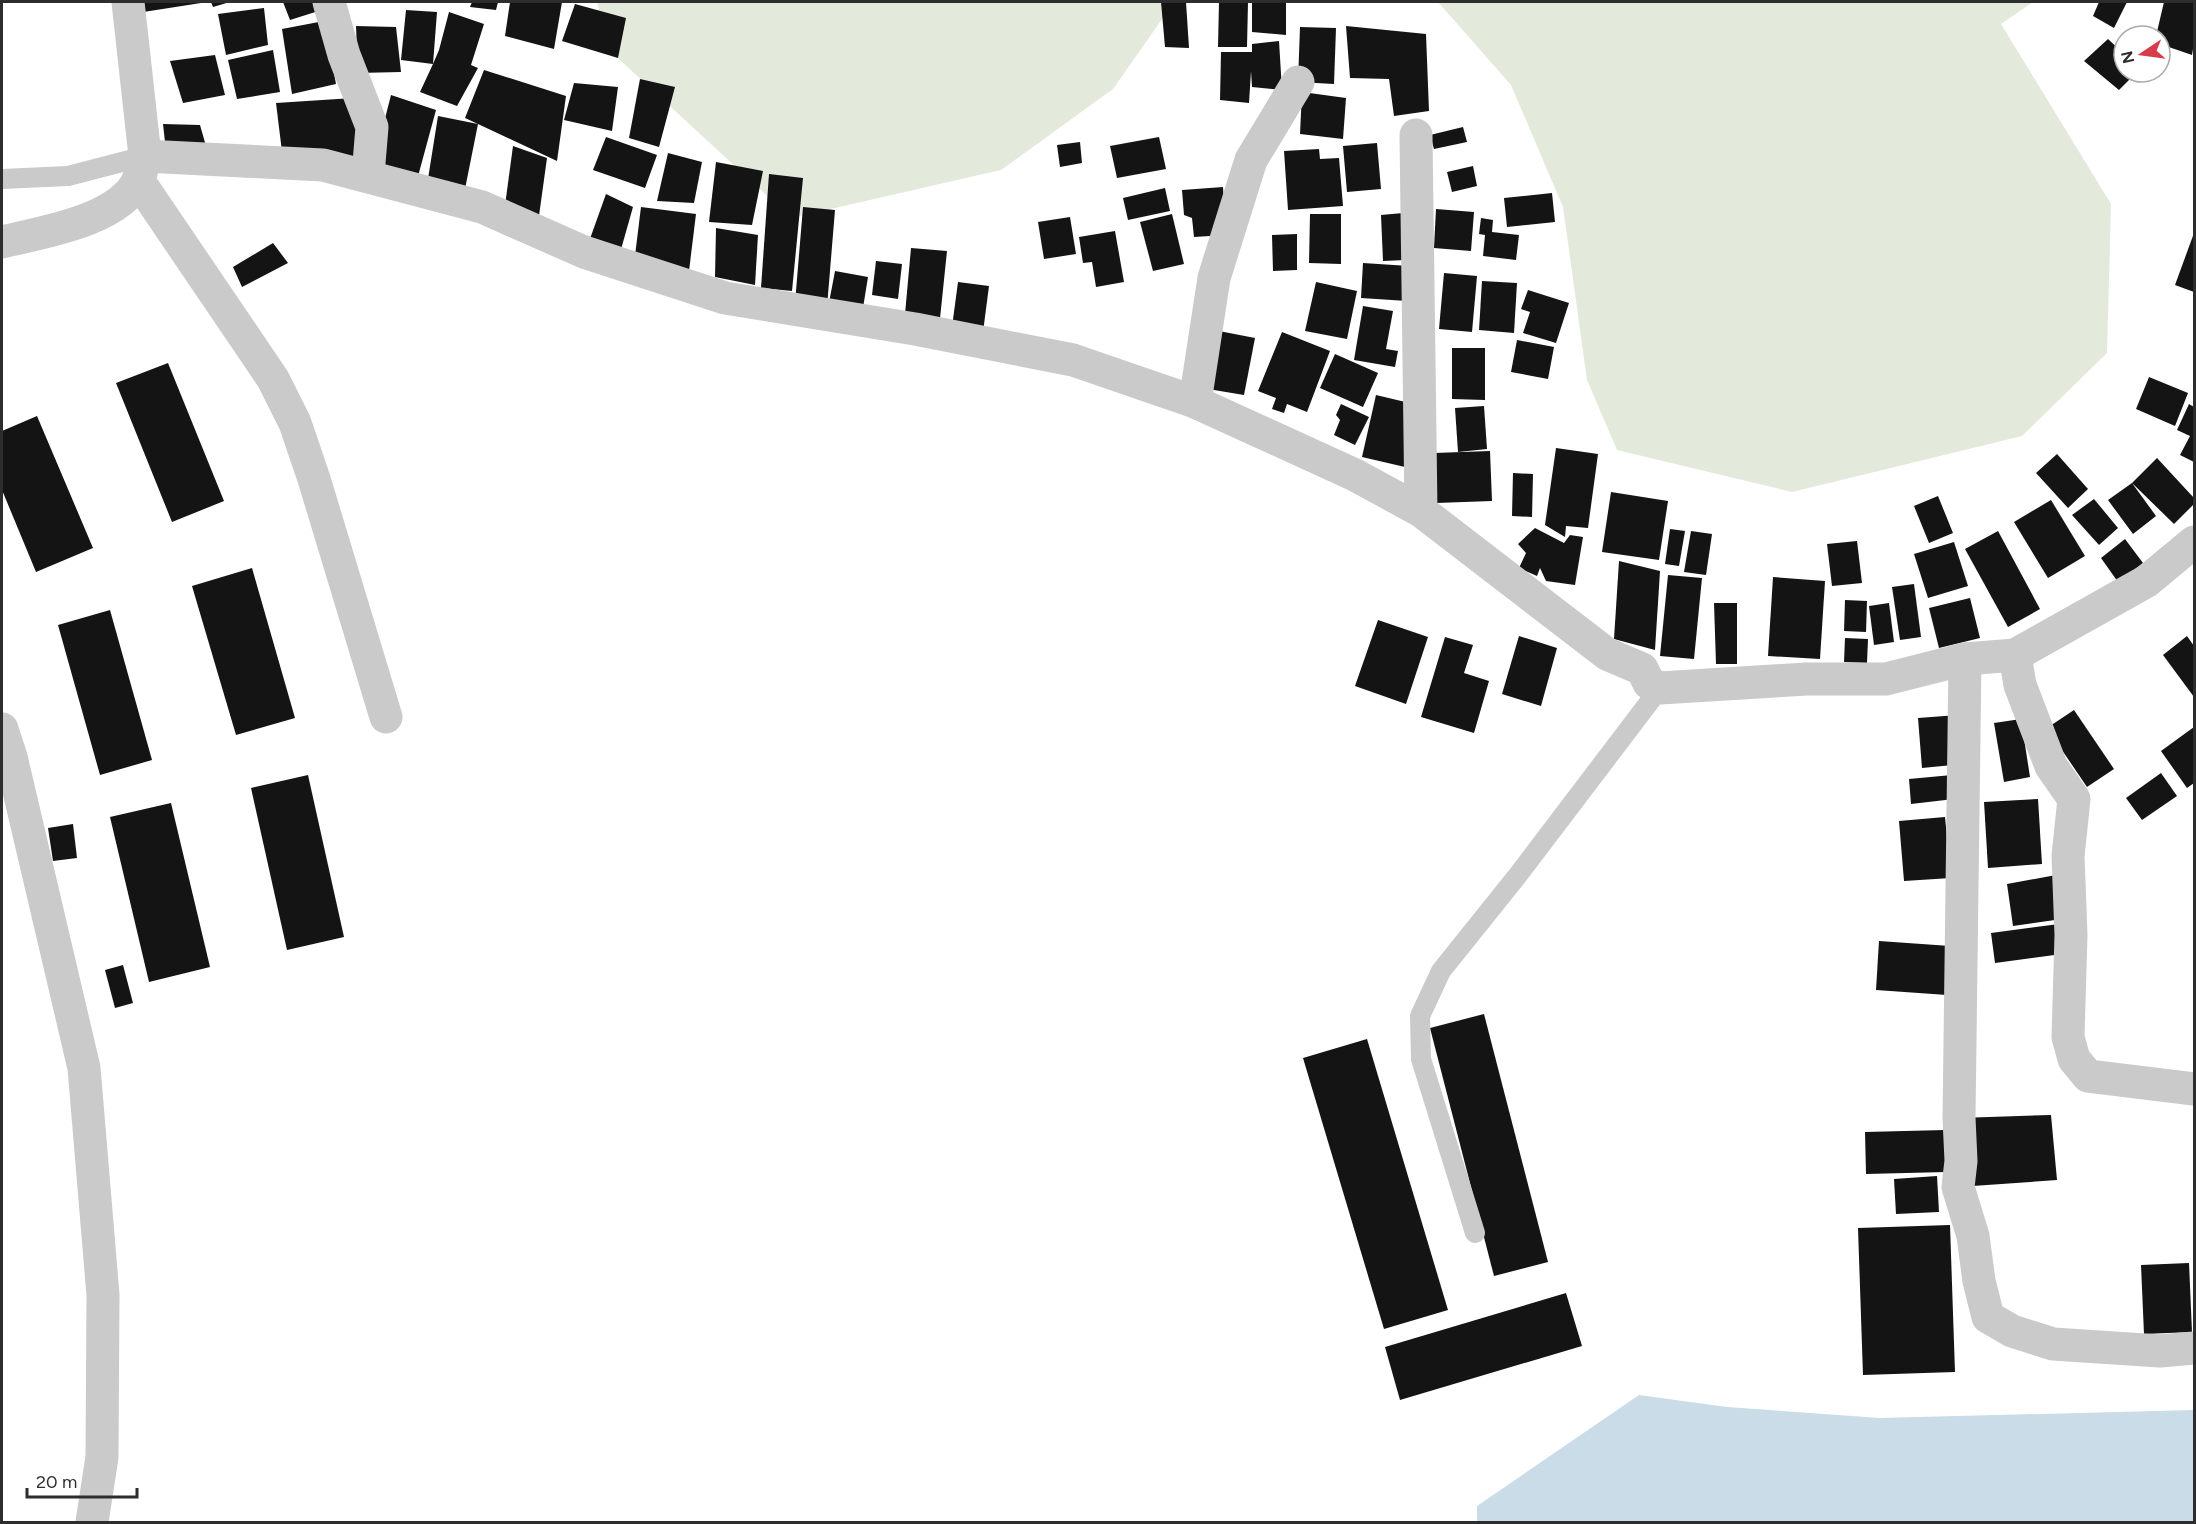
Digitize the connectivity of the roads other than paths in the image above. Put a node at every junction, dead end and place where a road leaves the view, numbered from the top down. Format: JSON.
{"nodes":[{"id":1,"x":128,"y":2,"type":"edge"},
{"id":2,"x":329,"y":2,"type":"edge"},
{"id":3,"x":1298,"y":82,"type":"dead end"},
{"id":4,"x":1416,"y":135,"type":"dead end"},
{"id":5,"x":142,"y":168,"type":"junction"},
{"id":6,"x":368,"y":175,"type":"junction"},
{"id":7,"x":2,"y":179,"type":"edge"},
{"id":8,"x":2,"y":242,"type":"edge"},
{"id":9,"x":1195,"y":402,"type":"junction"},
{"id":10,"x":1421,"y":511,"type":"junction"},
{"id":11,"x":2194,"y":542,"type":"edge"},
{"id":12,"x":2015,"y":655,"type":"junction"},
{"id":13,"x":1965,"y":659,"type":"junction"},
{"id":14,"x":1660,"y":688,"type":"junction"},
{"id":15,"x":386,"y":717,"type":"dead end"},
{"id":16,"x":2,"y":729,"type":"edge"},
{"id":17,"x":2194,"y":1089,"type":"edge"},
{"id":18,"x":1474,"y":1233,"type":"dead end"},
{"id":19,"x":2194,"y":1348,"type":"edge"},
{"id":20,"x":92,"y":1522,"type":"edge"}],
"edges":[{"from":1,"to":5,"type":"street"},
{"from":2,"to":6,"type":"street"},
{"from":3,"to":9,"type":"street"},
{"from":4,"to":10,"type":"street"},
{"from":5,"to":6,"type":"street"},
{"from":5,"to":7,"type":"lane"},
{"from":5,"to":8,"type":"street"},
{"from":5,"to":15,"type":"street"},
{"from":6,"to":9,"type":"street"},
{"from":9,"to":10,"type":"street"},
{"from":10,"to":14,"type":"street"},
{"from":11,"to":12,"type":"street"},
{"from":12,"to":13,"type":"street"},
{"from":12,"to":17,"type":"street"},
{"from":13,"to":14,"type":"street"},
{"from":13,"to":19,"type":"street"},
{"from":14,"to":18,"type":"lane"},
{"from":16,"to":20,"type":"street"}]}
